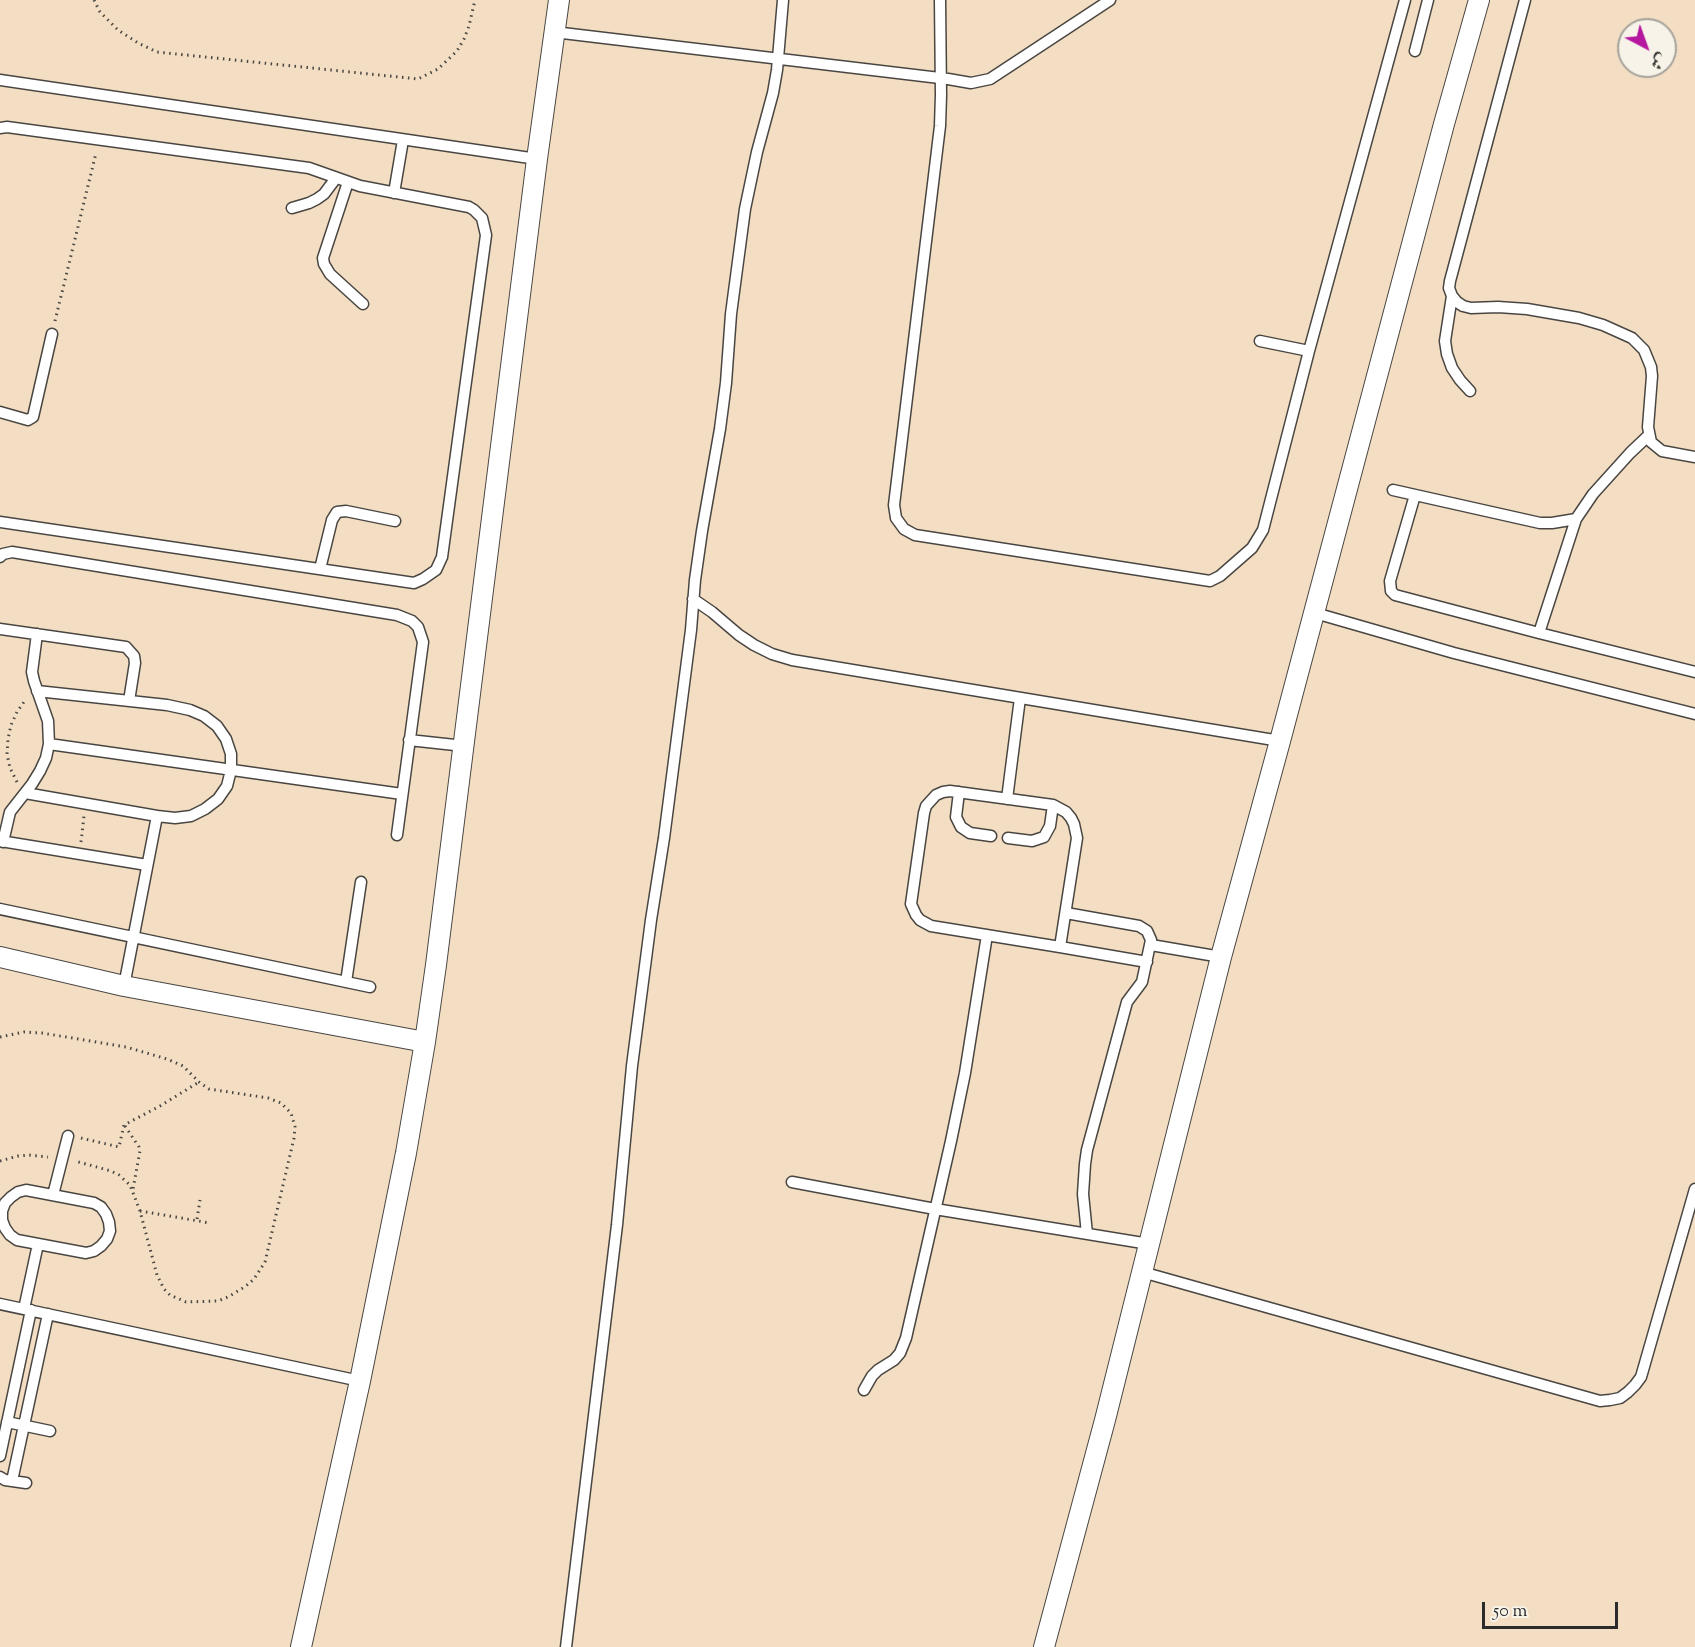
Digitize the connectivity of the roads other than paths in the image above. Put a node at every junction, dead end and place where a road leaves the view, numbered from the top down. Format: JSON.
{"nodes":[{"id":1,"x":559,"y":0,"type":"edge"},
{"id":2,"x":783,"y":0,"type":"edge"},
{"id":3,"x":940,"y":0,"type":"edge"},
{"id":4,"x":1110,"y":0,"type":"edge"},
{"id":5,"x":1405,"y":0,"type":"edge"},
{"id":6,"x":1428,"y":0,"type":"edge"},
{"id":7,"x":1479,"y":0,"type":"edge"},
{"id":8,"x":1525,"y":0,"type":"edge"},
{"id":9,"x":554,"y":32,"type":"junction"},
{"id":10,"x":1415,"y":51,"type":"dead end"},
{"id":11,"x":778,"y":59,"type":"junction"},
{"id":12,"x":941,"y":78,"type":"junction"},
{"id":13,"x":0,"y":80,"type":"edge"},
{"id":14,"x":0,"y":128,"type":"edge"},
{"id":15,"x":403,"y":140,"type":"junction"},
{"id":16,"x":537,"y":159,"type":"junction"},
{"id":17,"x":336,"y":178,"type":"junction"},
{"id":18,"x":348,"y":183,"type":"junction"},
{"id":19,"x":394,"y":193,"type":"junction"},
{"id":20,"x":292,"y":208,"type":"dead end"},
{"id":21,"x":1452,"y":296,"type":"junction"},
{"id":22,"x":363,"y":304,"type":"dead end"},
{"id":23,"x":52,"y":334,"type":"road end"},
{"id":24,"x":1260,"y":341,"type":"dead end"},
{"id":25,"x":1309,"y":351,"type":"junction"},
{"id":26,"x":1470,"y":392,"type":"dead end"},
{"id":27,"x":0,"y":412,"type":"edge"},
{"id":28,"x":1648,"y":435,"type":"junction"},
{"id":29,"x":1695,"y":457,"type":"edge"},
{"id":30,"x":1393,"y":490,"type":"dead end"},
{"id":31,"x":1415,"y":495,"type":"junction"},
{"id":32,"x":1576,"y":519,"type":"junction"},
{"id":33,"x":0,"y":522,"type":"edge"},
{"id":34,"x":395,"y":522,"type":"dead end"},
{"id":35,"x":0,"y":557,"type":"edge"},
{"id":36,"x":320,"y":569,"type":"junction"},
{"id":37,"x":693,"y":599,"type":"junction"},
{"id":38,"x":1315,"y":613,"type":"junction"},
{"id":39,"x":0,"y":629,"type":"edge"},
{"id":40,"x":1539,"y":633,"type":"junction"},
{"id":41,"x":37,"y":634,"type":"junction"},
{"id":42,"x":1695,"y":672,"type":"edge"},
{"id":43,"x":37,"y":691,"type":"junction"},
{"id":44,"x":1020,"y":698,"type":"junction"},
{"id":45,"x":129,"y":701,"type":"junction"},
{"id":46,"x":1695,"y":714,"type":"edge"},
{"id":47,"x":410,"y":740,"type":"junction"},
{"id":48,"x":1281,"y":741,"type":"junction"},
{"id":49,"x":49,"y":744,"type":"junction"},
{"id":50,"x":464,"y":746,"type":"junction"},
{"id":51,"x":231,"y":770,"type":"junction"},
{"id":52,"x":959,"y":792,"type":"junction"},
{"id":53,"x":25,"y":793,"type":"junction"},
{"id":54,"x":402,"y":794,"type":"junction"},
{"id":55,"x":1007,"y":799,"type":"junction"},
{"id":56,"x":1053,"y":805,"type":"junction"},
{"id":57,"x":157,"y":816,"type":"junction"},
{"id":58,"x":397,"y":835,"type":"dead end"},
{"id":59,"x":992,"y":836,"type":"dead end"},
{"id":60,"x":1008,"y":838,"type":"dead end"},
{"id":61,"x":2,"y":841,"type":"edge"},
{"id":62,"x":147,"y":865,"type":"junction"},
{"id":63,"x":361,"y":882,"type":"dead end"},
{"id":64,"x":0,"y":909,"type":"edge"},
{"id":65,"x":1066,"y":913,"type":"junction"},
{"id":66,"x":987,"y":935,"type":"junction"},
{"id":67,"x":133,"y":937,"type":"junction"},
{"id":68,"x":1150,"y":945,"type":"junction"},
{"id":69,"x":1060,"y":947,"type":"junction"},
{"id":70,"x":0,"y":957,"type":"edge"},
{"id":71,"x":1221,"y":957,"type":"junction"},
{"id":72,"x":1147,"y":962,"type":"junction"},
{"id":73,"x":346,"y":982,"type":"junction"},
{"id":74,"x":124,"y":986,"type":"junction"},
{"id":75,"x":370,"y":987,"type":"dead end"},
{"id":76,"x":425,"y":1042,"type":"junction"},
{"id":77,"x":68,"y":1136,"type":"road end"},
{"id":78,"x":792,"y":1182,"type":"dead end"},
{"id":79,"x":1695,"y":1189,"type":"edge"},
{"id":80,"x":54,"y":1196,"type":"junction"},
{"id":81,"x":935,"y":1209,"type":"junction"},
{"id":82,"x":1087,"y":1234,"type":"junction"},
{"id":83,"x":38,"y":1244,"type":"junction"},
{"id":84,"x":1149,"y":1244,"type":"junction"},
{"id":85,"x":1142,"y":1272,"type":"junction"},
{"id":86,"x":0,"y":1304,"type":"edge"},
{"id":87,"x":27,"y":1310,"type":"junction"},
{"id":88,"x":48,"y":1314,"type":"junction"},
{"id":89,"x":360,"y":1381,"type":"junction"},
{"id":90,"x":864,"y":1390,"type":"dead end"},
{"id":91,"x":7,"y":1422,"type":"junction"},
{"id":92,"x":23,"y":1426,"type":"junction"},
{"id":93,"x":50,"y":1431,"type":"dead end"},
{"id":94,"x":2,"y":1436,"type":"edge"},
{"id":95,"x":0,"y":1456,"type":"edge"},
{"id":96,"x":0,"y":1477,"type":"edge"},
{"id":97,"x":12,"y":1481,"type":"junction"},
{"id":98,"x":26,"y":1483,"type":"dead end"},
{"id":99,"x":1046,"y":1646,"type":"edge"},
{"id":100,"x":301,"y":1647,"type":"edge"},
{"id":101,"x":566,"y":1647,"type":"edge"}],
"edges":[{"from":1,"to":9,"type":"street"},
{"from":2,"to":11,"type":"lane"},
{"from":3,"to":12,"type":"lane"},
{"from":4,"to":12,"type":"lane"},
{"from":5,"to":25,"type":"lane"},
{"from":6,"to":10,"type":"lane"},
{"from":7,"to":38,"type":"street"},
{"from":8,"to":21,"type":"lane"},
{"from":9,"to":11,"type":"lane"},
{"from":9,"to":16,"type":"street"},
{"from":11,"to":12,"type":"lane"},
{"from":11,"to":37,"type":"lane"},
{"from":12,"to":25,"type":"lane"},
{"from":13,"to":15,"type":"lane"},
{"from":14,"to":17,"type":"lane"},
{"from":15,"to":16,"type":"lane"},
{"from":15,"to":19,"type":"lane"},
{"from":16,"to":50,"type":"street"},
{"from":17,"to":18,"type":"lane"},
{"from":17,"to":20,"type":"lane"},
{"from":18,"to":19,"type":"lane"},
{"from":18,"to":22,"type":"lane"},
{"from":19,"to":36,"type":"lane"},
{"from":21,"to":26,"type":"lane"},
{"from":21,"to":28,"type":"lane"},
{"from":23,"to":27,"type":"lane"},
{"from":24,"to":25,"type":"lane"},
{"from":28,"to":29,"type":"lane"},
{"from":28,"to":32,"type":"lane"},
{"from":30,"to":31,"type":"lane"},
{"from":31,"to":32,"type":"lane"},
{"from":31,"to":40,"type":"lane"},
{"from":32,"to":40,"type":"lane"},
{"from":33,"to":36,"type":"lane"},
{"from":34,"to":36,"type":"lane"},
{"from":35,"to":47,"type":"lane"},
{"from":37,"to":44,"type":"lane"},
{"from":37,"to":101,"type":"lane"},
{"from":38,"to":46,"type":"lane"},
{"from":38,"to":48,"type":"street"},
{"from":39,"to":41,"type":"lane"},
{"from":40,"to":42,"type":"lane"},
{"from":41,"to":43,"type":"lane"},
{"from":41,"to":45,"type":"lane"},
{"from":43,"to":45,"type":"lane"},
{"from":43,"to":49,"type":"lane"},
{"from":44,"to":48,"type":"lane"},
{"from":44,"to":55,"type":"lane"},
{"from":45,"to":51,"type":"lane"},
{"from":47,"to":50,"type":"lane"},
{"from":47,"to":54,"type":"lane"},
{"from":48,"to":71,"type":"street"},
{"from":49,"to":51,"type":"lane"},
{"from":49,"to":53,"type":"lane"},
{"from":50,"to":76,"type":"street"},
{"from":51,"to":54,"type":"lane"},
{"from":51,"to":57,"type":"lane"},
{"from":52,"to":55,"type":"lane"},
{"from":52,"to":59,"type":"lane"},
{"from":52,"to":66,"type":"lane"},
{"from":53,"to":57,"type":"lane"},
{"from":53,"to":61,"type":"lane"},
{"from":54,"to":58,"type":"lane"},
{"from":55,"to":56,"type":"lane"},
{"from":56,"to":60,"type":"lane"},
{"from":56,"to":65,"type":"lane"},
{"from":57,"to":62,"type":"lane"},
{"from":61,"to":62,"type":"lane"},
{"from":62,"to":67,"type":"lane"},
{"from":63,"to":73,"type":"lane"},
{"from":64,"to":67,"type":"lane"},
{"from":65,"to":68,"type":"lane"},
{"from":65,"to":69,"type":"lane"},
{"from":66,"to":69,"type":"lane"},
{"from":66,"to":81,"type":"lane"},
{"from":67,"to":73,"type":"lane"},
{"from":67,"to":74,"type":"lane"},
{"from":68,"to":71,"type":"lane"},
{"from":68,"to":72,"type":"lane"},
{"from":69,"to":72,"type":"lane"},
{"from":70,"to":74,"type":"street"},
{"from":71,"to":84,"type":"street"},
{"from":72,"to":82,"type":"lane"},
{"from":73,"to":75,"type":"lane"},
{"from":74,"to":76,"type":"street"},
{"from":76,"to":89,"type":"street"},
{"from":77,"to":80,"type":"lane"},
{"from":78,"to":81,"type":"lane"},
{"from":79,"to":85,"type":"lane"},
{"from":80,"to":83,"type":"lane"},
{"from":80,"to":83,"type":"lane"},
{"from":81,"to":82,"type":"lane"},
{"from":81,"to":90,"type":"lane"},
{"from":82,"to":84,"type":"lane"},
{"from":83,"to":87,"type":"lane"},
{"from":84,"to":85,"type":"street"},
{"from":85,"to":99,"type":"street"},
{"from":86,"to":87,"type":"lane"},
{"from":87,"to":88,"type":"lane"},
{"from":87,"to":91,"type":"lane"},
{"from":88,"to":89,"type":"lane"},
{"from":88,"to":92,"type":"lane"},
{"from":89,"to":100,"type":"street"},
{"from":91,"to":92,"type":"lane"},
{"from":91,"to":94,"type":"lane"},
{"from":92,"to":93,"type":"lane"},
{"from":92,"to":97,"type":"lane"},
{"from":94,"to":95,"type":"lane"},
{"from":96,"to":97,"type":"lane"},
{"from":97,"to":98,"type":"lane"}]}
